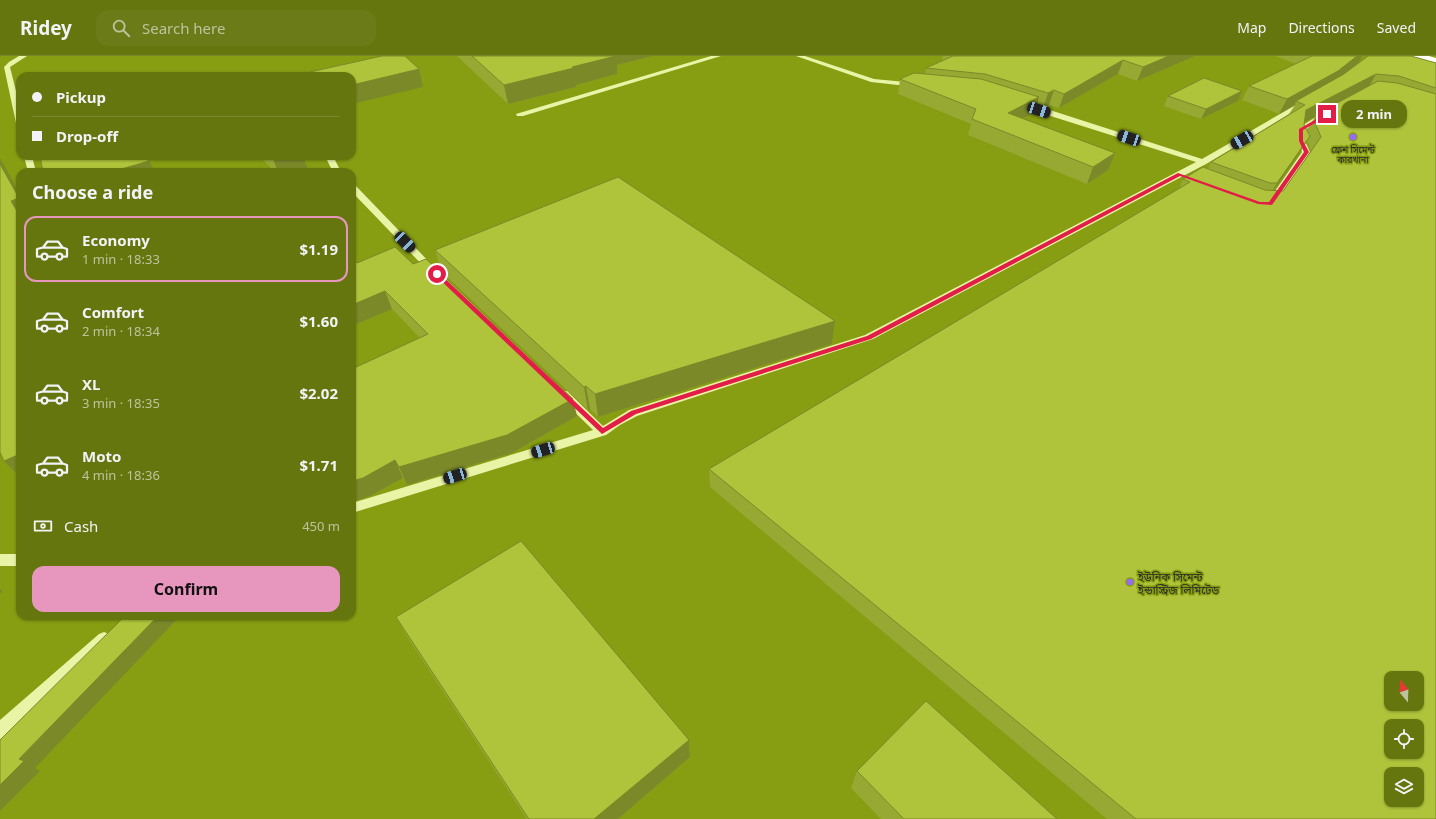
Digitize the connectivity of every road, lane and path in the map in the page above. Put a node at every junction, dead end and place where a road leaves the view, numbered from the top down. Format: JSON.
{"nodes":[{"id":1,"x":24,"y":56,"type":"edge"},
{"id":2,"x":718,"y":56,"type":"edge"},
{"id":3,"x":799,"y":56,"type":"edge"},
{"id":4,"x":1416,"y":56,"type":"edge"},
{"id":5,"x":1436,"y":62,"type":"edge"},
{"id":6,"x":928,"y":86,"type":"edge"},
{"id":7,"x":1313,"y":99,"type":"edge"},
{"id":8,"x":1017,"y":102,"type":"edge"},
{"id":9,"x":16,"y":105,"type":"edge"},
{"id":10,"x":1334,"y":111,"type":"edge"},
{"id":11,"x":520,"y":114,"type":"dead end"},
{"id":12,"x":142,"y":160,"type":"edge"},
{"id":13,"x":1203,"y":162,"type":"junction"},
{"id":14,"x":122,"y":165,"type":"edge"},
{"id":15,"x":356,"y":191,"type":"edge"},
{"id":16,"x":1259,"y":203,"type":"edge"},
{"id":17,"x":443,"y":280,"type":"edge"},
{"id":18,"x":557,"y":388,"type":"edge"},
{"id":19,"x":602,"y":432,"type":"junction"},
{"id":20,"x":356,"y":507,"type":"edge"},
{"id":21,"x":0,"y":560,"type":"edge"},
{"id":22,"x":16,"y":560,"type":"edge"},
{"id":23,"x":114,"y":630,"type":"edge"},
{"id":24,"x":0,"y":731,"type":"edge"}],
"edges":[{"from":1,"to":9,"type":"lane"},
{"from":2,"to":11,"type":"lane"},
{"from":3,"to":6,"type":"lane"},
{"from":4,"to":5,"type":"highway"},
{"from":7,"to":13,"type":"lane"},
{"from":8,"to":13,"type":"lane"},
{"from":10,"to":16,"type":"lane"},
{"from":12,"to":14,"type":"lane"},
{"from":13,"to":19,"type":"lane"},
{"from":15,"to":17,"type":"lane"},
{"from":18,"to":19,"type":"lane"},
{"from":19,"to":20,"type":"lane"},
{"from":21,"to":22,"type":"lane"},
{"from":23,"to":24,"type":"lane"}]}
